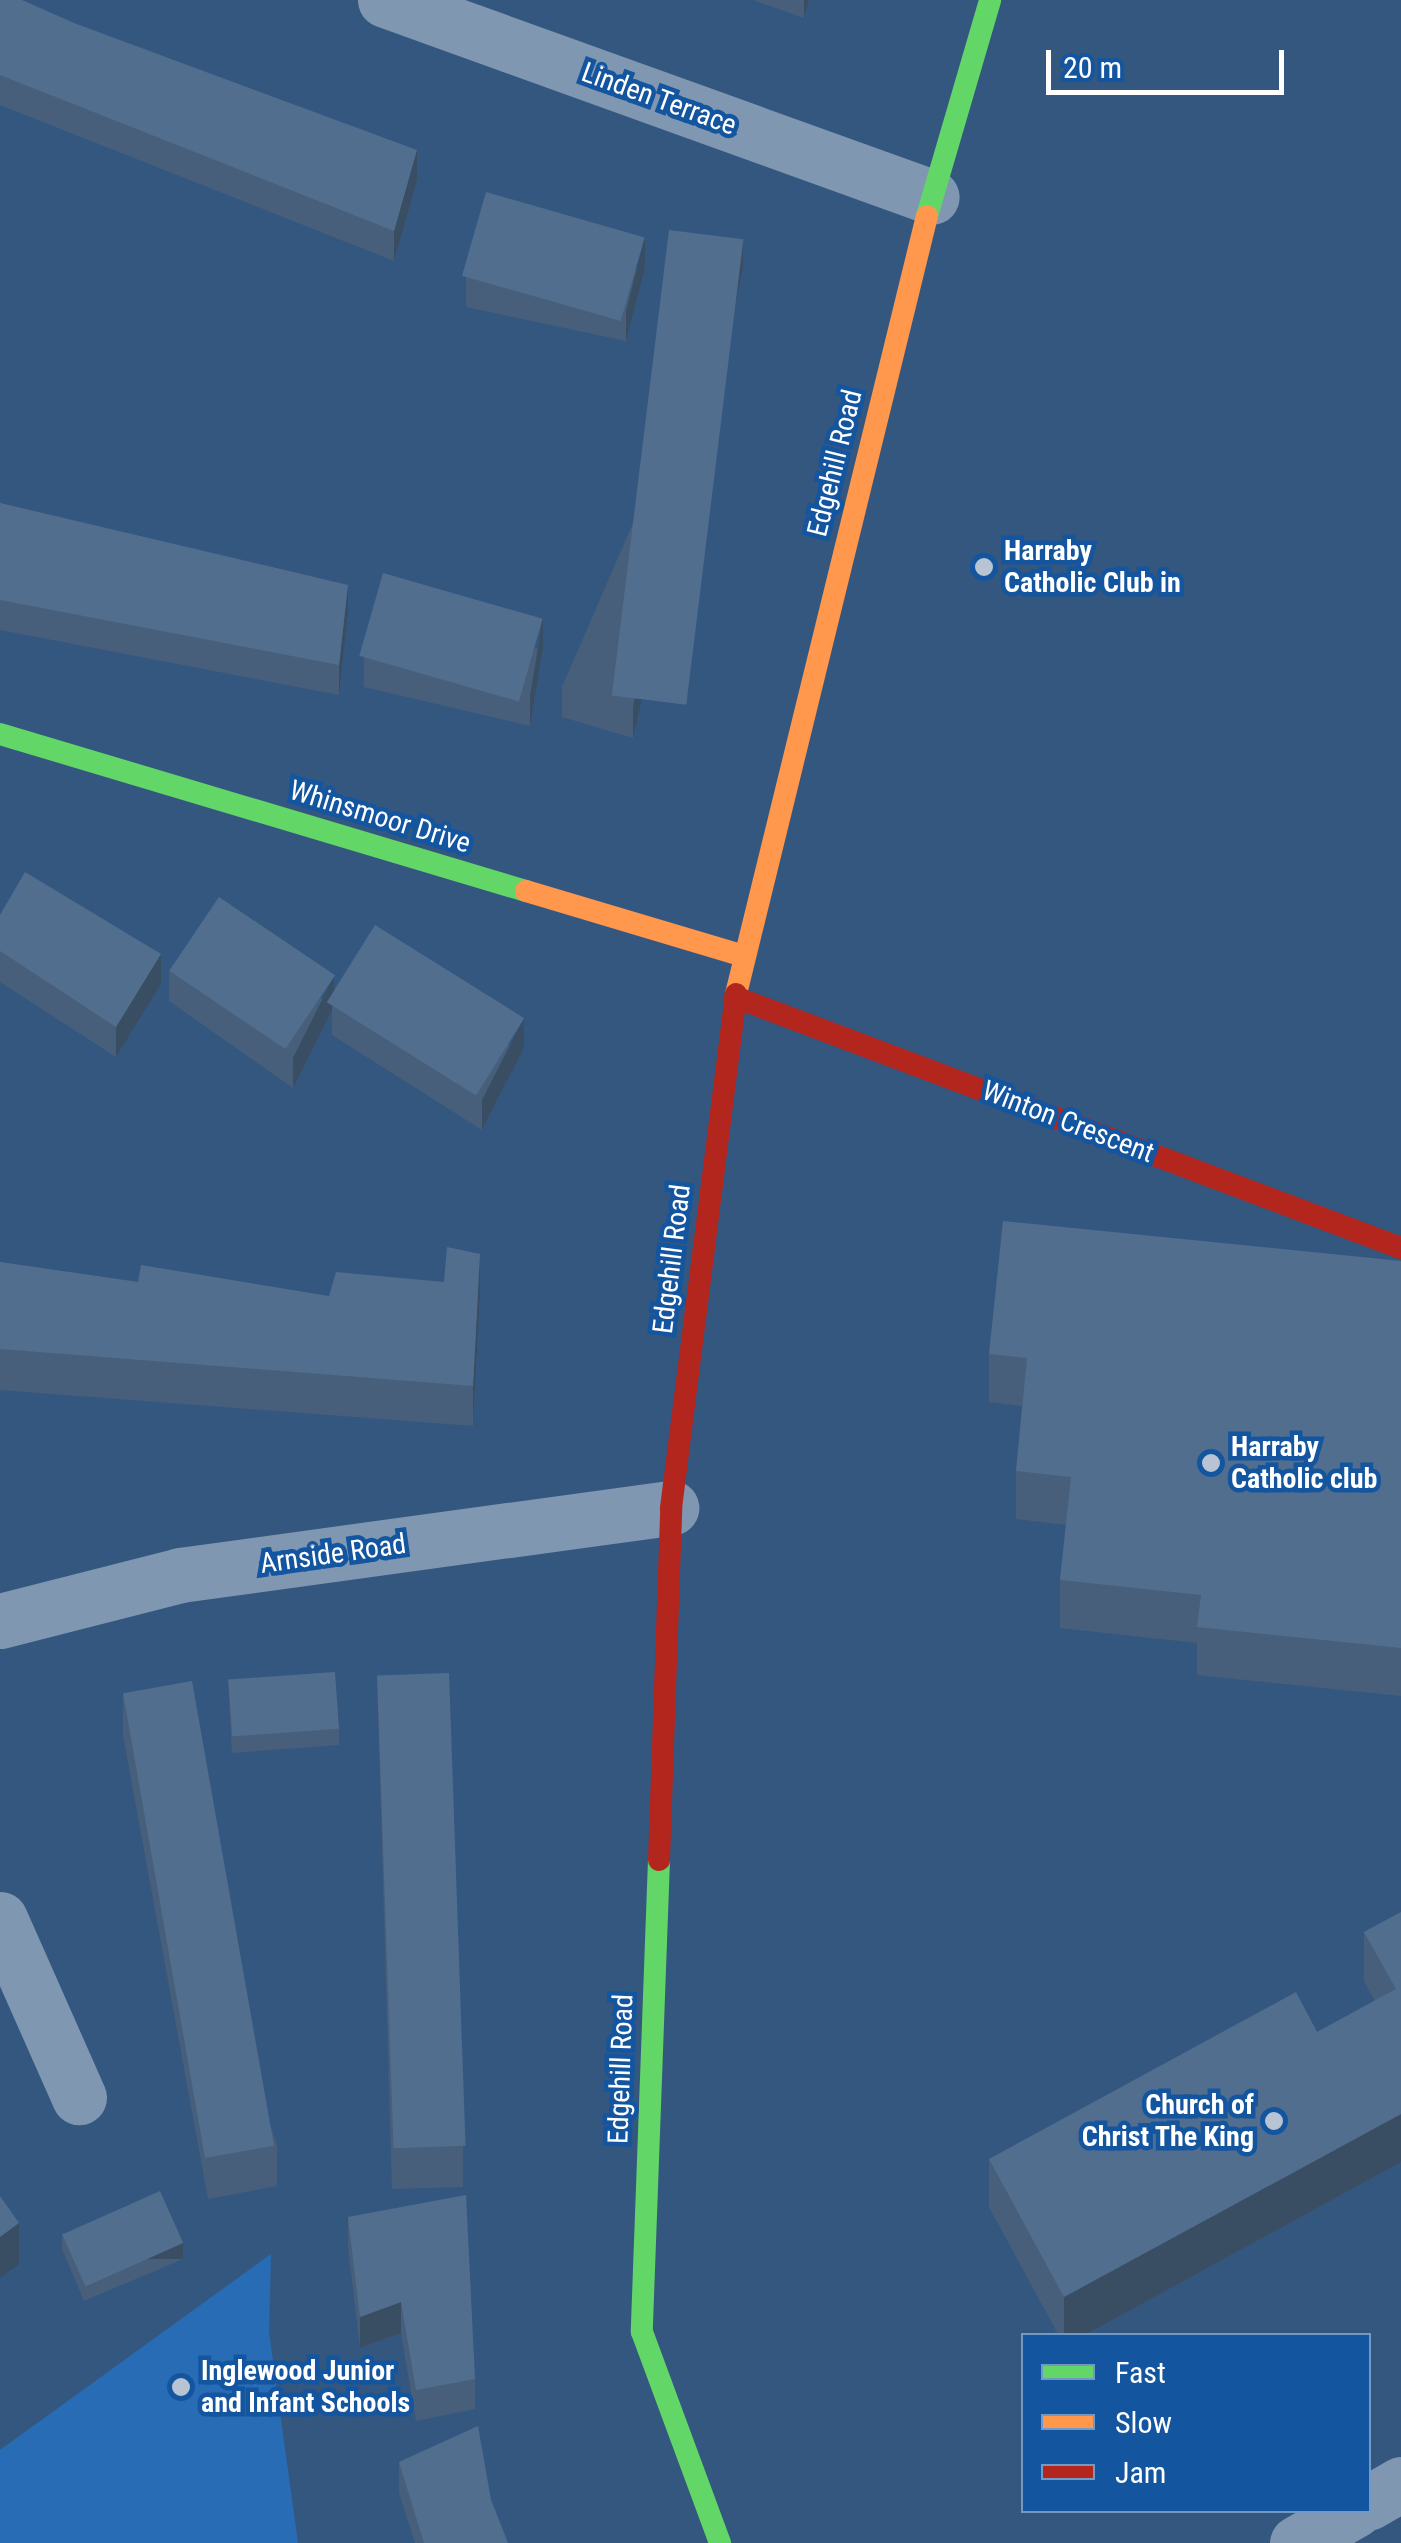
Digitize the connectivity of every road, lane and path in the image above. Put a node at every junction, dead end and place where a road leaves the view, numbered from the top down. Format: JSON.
{"nodes":[{"id":1,"x":385,"y":0,"type":"edge"},
{"id":2,"x":990,"y":0,"type":"edge"},
{"id":3,"x":932,"y":197,"type":"junction"},
{"id":4,"x":0,"y":734,"type":"edge"},
{"id":5,"x":744,"y":956,"type":"junction"},
{"id":6,"x":735,"y":997,"type":"junction"},
{"id":7,"x":1401,"y":1248,"type":"edge"},
{"id":8,"x":671,"y":1508,"type":"junction"},
{"id":9,"x":0,"y":1621,"type":"edge"},
{"id":10,"x":0,"y":1919,"type":"edge"},
{"id":11,"x":79,"y":2096,"type":"dead end"},
{"id":12,"x":1401,"y":2484,"type":"edge"},
{"id":13,"x":1371,"y":2500,"type":"edge"},
{"id":14,"x":1349,"y":2513,"type":"edge"},
{"id":15,"x":720,"y":2543,"type":"edge"},
{"id":16,"x":1298,"y":2543,"type":"edge"}],
"edges":[{"from":1,"to":3,"type":"street","name":"Linden Terrace"},
{"from":2,"to":3,"type":"street","name":"Edgehill Road"},
{"from":3,"to":5,"type":"street","name":"Edgehill Road"},
{"from":4,"to":5,"type":"street","name":"Whinsmoor Drive"},
{"from":5,"to":6,"type":"street","name":"Edgehill Road"},
{"from":6,"to":7,"type":"street","name":"Winton Crescent"},
{"from":6,"to":8,"type":"street","name":"Edgehill Road"},
{"from":8,"to":9,"type":"street","name":"Arnside Road"},
{"from":8,"to":15,"type":"street","name":"Edgehill Road"},
{"from":10,"to":11,"type":"street"},
{"from":12,"to":13,"type":"street"},
{"from":14,"to":16,"type":"street"}]}
